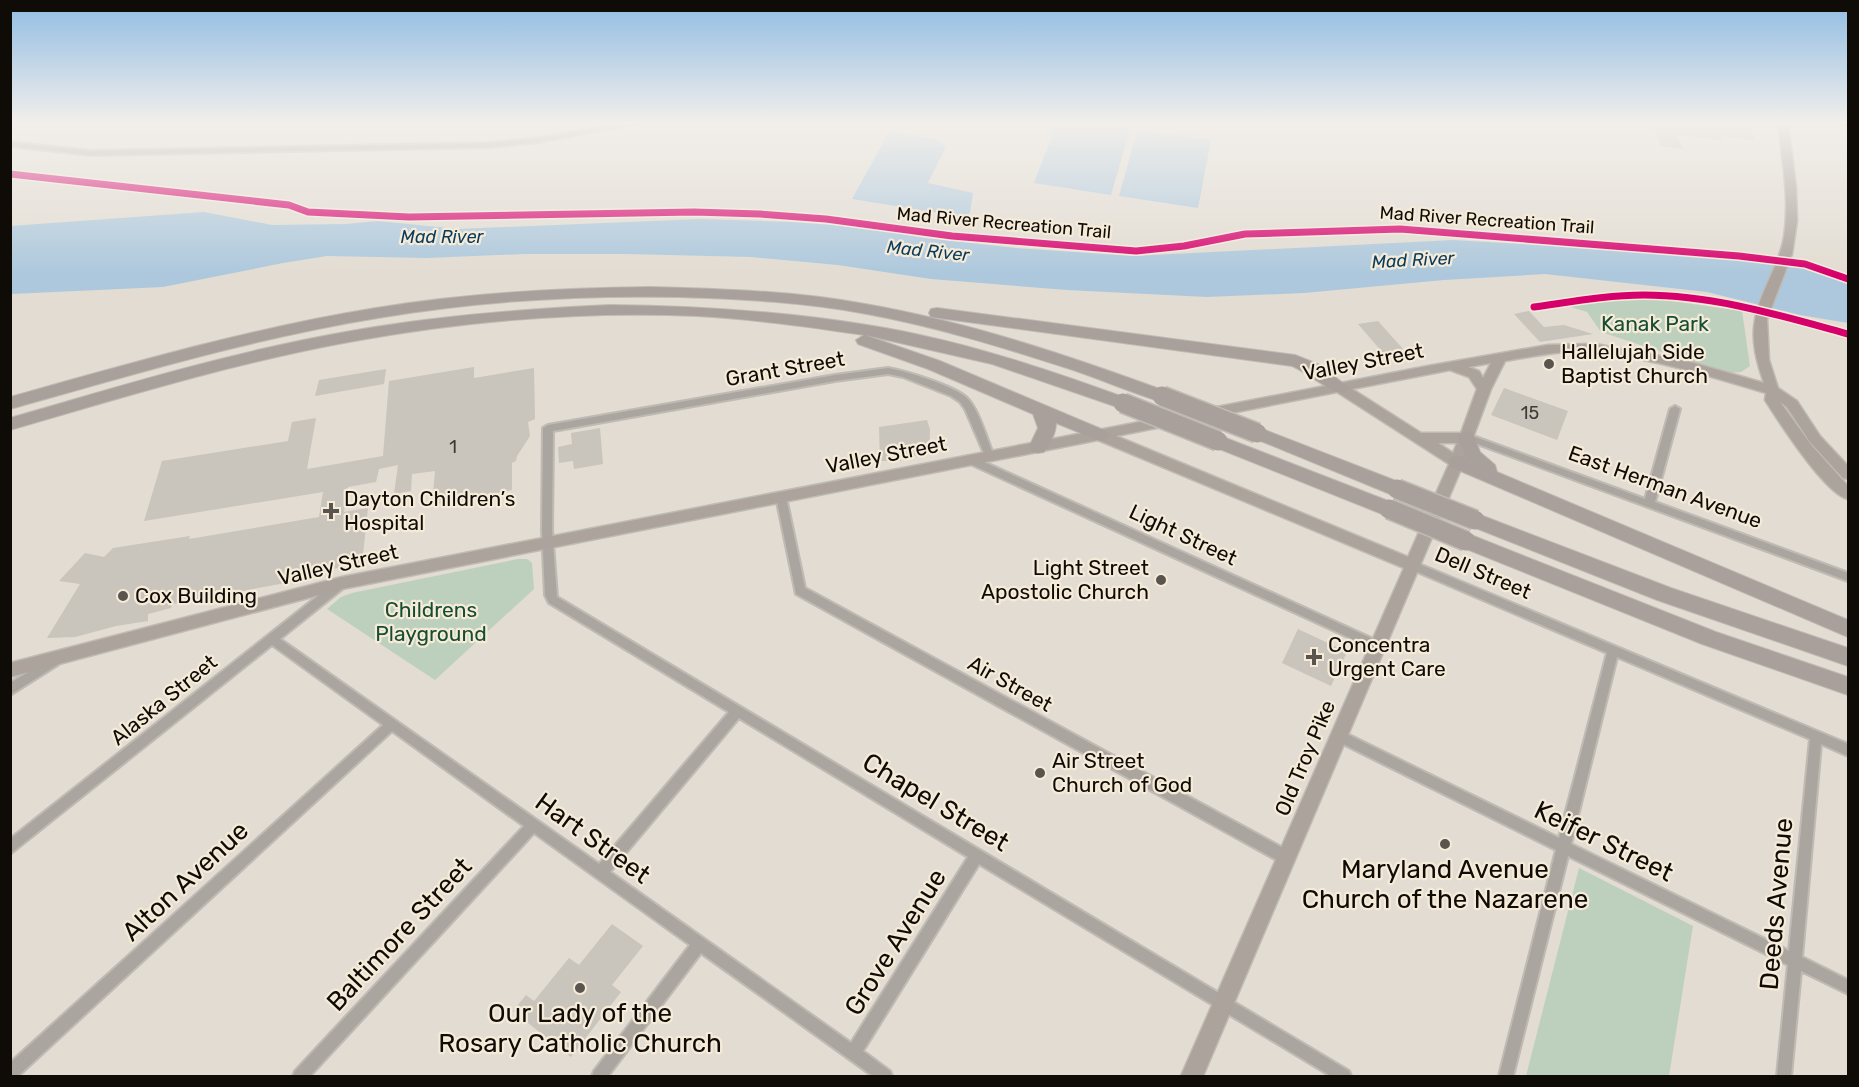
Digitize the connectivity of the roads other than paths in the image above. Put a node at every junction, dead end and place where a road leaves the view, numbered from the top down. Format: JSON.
{"nodes":[{"id":1,"x":1788,"y":173,"type":"edge"},
{"id":2,"x":864,"y":309,"type":"junction"},
{"id":3,"x":790,"y":318,"type":"junction"},
{"id":4,"x":1500,"y":358,"type":"junction"},
{"id":5,"x":1448,"y":366,"type":"junction"},
{"id":6,"x":1340,"y":388,"type":"junction"},
{"id":7,"x":1484,"y":389,"type":"junction"},
{"id":8,"x":1774,"y":391,"type":"junction"},
{"id":9,"x":10,"y":404,"type":"edge"},
{"id":10,"x":1039,"y":409,"type":"junction"},
{"id":11,"x":1675,"y":409,"type":"dead end"},
{"id":12,"x":10,"y":424,"type":"edge"},
{"id":13,"x":1413,"y":434,"type":"junction"},
{"id":14,"x":1100,"y":435,"type":"junction"},
{"id":15,"x":1467,"y":437,"type":"junction"},
{"id":16,"x":1038,"y":447,"type":"junction"},
{"id":17,"x":989,"y":456,"type":"junction"},
{"id":18,"x":971,"y":460,"type":"junction"},
{"id":19,"x":1457,"y":462,"type":"junction"},
{"id":20,"x":1848,"y":474,"type":"edge"},
{"id":21,"x":1512,"y":485,"type":"junction"},
{"id":22,"x":1848,"y":494,"type":"edge"},
{"id":23,"x":781,"y":497,"type":"junction"},
{"id":24,"x":1649,"y":504,"type":"junction"},
{"id":25,"x":547,"y":542,"type":"junction"},
{"id":26,"x":1412,"y":566,"type":"junction"},
{"id":27,"x":1848,"y":577,"type":"edge"},
{"id":28,"x":342,"y":583,"type":"junction"},
{"id":29,"x":1848,"y":628,"type":"edge"},
{"id":30,"x":272,"y":639,"type":"junction"},
{"id":31,"x":1378,"y":646,"type":"junction"},
{"id":32,"x":1613,"y":651,"type":"junction"},
{"id":33,"x":60,"y":657,"type":"junction"},
{"id":34,"x":1848,"y":657,"type":"edge"},
{"id":35,"x":10,"y":670,"type":"edge"},
{"id":36,"x":1848,"y":686,"type":"edge"},
{"id":37,"x":10,"y":690,"type":"edge"},
{"id":38,"x":738,"y":711,"type":"junction"},
{"id":39,"x":392,"y":724,"type":"junction"},
{"id":40,"x":1339,"y":736,"type":"junction"},
{"id":41,"x":1816,"y":737,"type":"junction"},
{"id":42,"x":1848,"y":750,"type":"edge"},
{"id":43,"x":533,"y":825,"type":"junction"},
{"id":44,"x":10,"y":848,"type":"edge"},
{"id":45,"x":1564,"y":848,"type":"junction"},
{"id":46,"x":977,"y":855,"type":"junction"},
{"id":47,"x":1287,"y":858,"type":"junction"},
{"id":48,"x":600,"y":873,"type":"junction"},
{"id":49,"x":700,"y":944,"type":"junction"},
{"id":50,"x":1795,"y":961,"type":"junction"},
{"id":51,"x":1848,"y":987,"type":"edge"},
{"id":52,"x":1224,"y":1004,"type":"junction"},
{"id":53,"x":853,"y":1054,"type":"junction"},
{"id":54,"x":10,"y":1074,"type":"edge"},
{"id":55,"x":300,"y":1077,"type":"edge"},
{"id":56,"x":599,"y":1077,"type":"edge"},
{"id":57,"x":885,"y":1077,"type":"edge"},
{"id":58,"x":1192,"y":1077,"type":"edge"},
{"id":59,"x":1344,"y":1077,"type":"edge"},
{"id":60,"x":1506,"y":1077,"type":"edge"},
{"id":61,"x":1784,"y":1077,"type":"edge"}],
"edges":[{"from":1,"to":8,"type":"main road"},
{"from":2,"to":6,"type":"highway"},
{"from":2,"to":9,"type":"highway"},
{"from":2,"to":34,"type":"highway","bridge":true},
{"from":3,"to":10,"type":"highway"},
{"from":3,"to":12,"type":"highway"},
{"from":3,"to":36,"type":"highway","bridge":true},
{"from":4,"to":5,"type":"main road","name":"Valley Street"},
{"from":4,"to":7,"type":"main road","name":"Old Troy Pike"},
{"from":4,"to":8,"type":"main road","name":"Valley Street"},
{"from":5,"to":6,"type":"main road","name":"Valley Street"},
{"from":5,"to":7,"type":"main road"},
{"from":6,"to":13,"type":"main road"},
{"from":6,"to":14,"type":"main road","name":"Valley Street"},
{"from":7,"to":15,"type":"main road","name":"Old Troy Pike"},
{"from":8,"to":20,"type":"main road"},
{"from":8,"to":22,"type":"main road"},
{"from":10,"to":14,"type":"highway"},
{"from":10,"to":16,"type":"highway"},
{"from":11,"to":24,"type":"street"},
{"from":13,"to":15,"type":"main road"},
{"from":13,"to":19,"type":"main road"},
{"from":14,"to":16,"type":"main road","name":"Valley Street"},
{"from":14,"to":26,"type":"main road","name":"Dell Street"},
{"from":15,"to":19,"type":"main road","name":"Old Troy Pike"},
{"from":15,"to":21,"type":"highway"},
{"from":15,"to":24,"type":"street","name":"East Herman Avenue"},
{"from":16,"to":17,"type":"main road","name":"Valley Street"},
{"from":17,"to":18,"type":"main road","name":"Valley Street"},
{"from":17,"to":25,"type":"street","name":"Grant Street"},
{"from":18,"to":23,"type":"main road","name":"Valley Street"},
{"from":18,"to":31,"type":"street","name":"Light Street"},
{"from":19,"to":21,"type":"highway"},
{"from":19,"to":26,"type":"main road","name":"Old Troy Pike"},
{"from":21,"to":29,"type":"highway"},
{"from":23,"to":25,"type":"main road","name":"Valley Street"},
{"from":23,"to":47,"type":"street","name":"Air Street"},
{"from":24,"to":27,"type":"street","name":"East Herman Avenue"},
{"from":25,"to":28,"type":"main road","name":"Valley Street"},
{"from":25,"to":38,"type":"street","name":"Chapel Street"},
{"from":26,"to":31,"type":"main road","name":"Old Troy Pike"},
{"from":26,"to":32,"type":"street","name":"Dell Street"},
{"from":28,"to":30,"type":"street","name":"Alaska Street"},
{"from":28,"to":33,"type":"main road","name":"Valley Street"},
{"from":30,"to":39,"type":"street","name":"Hart Street"},
{"from":30,"to":44,"type":"street","name":"Alaska Street"},
{"from":31,"to":40,"type":"main road","name":"Old Troy Pike"},
{"from":32,"to":41,"type":"street","name":"Dell Street"},
{"from":32,"to":45,"type":"street"},
{"from":33,"to":35,"type":"main road","name":"Valley Street"},
{"from":33,"to":37,"type":"street"},
{"from":38,"to":46,"type":"street","name":"Chapel Street"},
{"from":38,"to":48,"type":"street"},
{"from":39,"to":43,"type":"street","name":"Hart Street"},
{"from":39,"to":54,"type":"street","name":"Alton Avenue"},
{"from":40,"to":45,"type":"street","name":"Keifer Street"},
{"from":40,"to":47,"type":"main road","name":"Old Troy Pike"},
{"from":41,"to":42,"type":"street","name":"Dell Street"},
{"from":41,"to":50,"type":"street","name":"Deeds Avenue"},
{"from":43,"to":48,"type":"street","name":"Hart Street"},
{"from":43,"to":55,"type":"street","name":"Baltimore Street"},
{"from":45,"to":50,"type":"street","name":"Keifer Street"},
{"from":45,"to":60,"type":"street"},
{"from":46,"to":52,"type":"street","name":"Chapel Street"},
{"from":46,"to":53,"type":"street","name":"Grove Avenue"},
{"from":47,"to":52,"type":"main road","name":"Old Troy Pike"},
{"from":48,"to":49,"type":"street","name":"Hart Street"},
{"from":49,"to":53,"type":"street","name":"Hart Street"},
{"from":49,"to":56,"type":"street"},
{"from":50,"to":51,"type":"street","name":"Keifer Street"},
{"from":50,"to":61,"type":"street","name":"Deeds Avenue"},
{"from":52,"to":58,"type":"main road","name":"Old Troy Pike"},
{"from":52,"to":59,"type":"street","name":"Chapel Street"},
{"from":53,"to":57,"type":"street","name":"Hart Street"}]}
